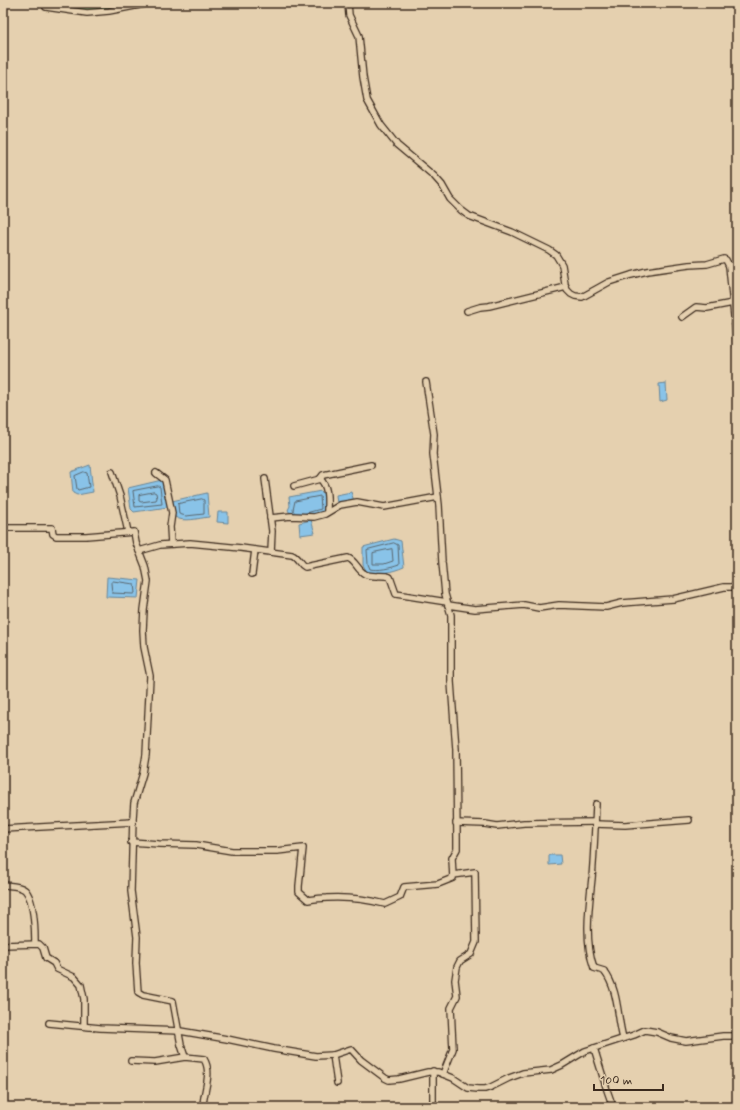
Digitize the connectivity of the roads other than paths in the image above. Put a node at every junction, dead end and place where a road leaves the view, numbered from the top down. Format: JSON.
{"nodes":[{"id":1,"x":150,"y":3,"type":"edge"},
{"id":2,"x":348,"y":3,"type":"edge"},
{"id":3,"x":46,"y":7,"type":"dead end"},
{"id":4,"x":737,"y":263,"type":"edge"},
{"id":5,"x":729,"y":266,"type":"junction"},
{"id":6,"x":566,"y":287,"type":"junction"},
{"id":7,"x":733,"y":303,"type":"junction"},
{"id":8,"x":467,"y":311,"type":"dead end"},
{"id":9,"x":682,"y":317,"type":"dead end"},
{"id":10,"x":737,"y":346,"type":"edge"},
{"id":11,"x":426,"y":382,"type":"dead end"},
{"id":12,"x":371,"y":464,"type":"dead end"},
{"id":13,"x":112,"y":472,"type":"dead end"},
{"id":14,"x":156,"y":473,"type":"dead end"},
{"id":15,"x":265,"y":479,"type":"dead end"},
{"id":16,"x":320,"y":480,"type":"junction"},
{"id":17,"x":294,"y":486,"type":"dead end"},
{"id":18,"x":438,"y":497,"type":"junction"},
{"id":19,"x":327,"y":512,"type":"junction"},
{"id":20,"x":270,"y":518,"type":"junction"},
{"id":21,"x":3,"y":528,"type":"edge"},
{"id":22,"x":128,"y":532,"type":"junction"},
{"id":23,"x":170,"y":544,"type":"junction"},
{"id":24,"x":255,"y":550,"type":"junction"},
{"id":25,"x":139,"y":551,"type":"junction"},
{"id":26,"x":271,"y":552,"type":"junction"},
{"id":27,"x":252,"y":574,"type":"dead end"},
{"id":28,"x":737,"y":586,"type":"edge"},
{"id":29,"x":447,"y":603,"type":"junction"},
{"id":30,"x":596,"y":804,"type":"dead end"},
{"id":31,"x":689,"y":820,"type":"dead end"},
{"id":32,"x":133,"y":822,"type":"junction"},
{"id":33,"x":456,"y":823,"type":"junction"},
{"id":34,"x":595,"y":823,"type":"junction"},
{"id":35,"x":3,"y":829,"type":"edge"},
{"id":36,"x":132,"y":842,"type":"junction"},
{"id":37,"x":453,"y":875,"type":"junction"},
{"id":38,"x":3,"y":885,"type":"edge"},
{"id":39,"x":35,"y":943,"type":"junction"},
{"id":40,"x":3,"y":945,"type":"edge"},
{"id":41,"x":48,"y":1023,"type":"dead end"},
{"id":42,"x":84,"y":1026,"type":"junction"},
{"id":43,"x":178,"y":1031,"type":"junction"},
{"id":44,"x":737,"y":1036,"type":"edge"},
{"id":45,"x":623,"y":1038,"type":"junction"},
{"id":46,"x":594,"y":1048,"type":"junction"},
{"id":47,"x":333,"y":1055,"type":"junction"},
{"id":48,"x":185,"y":1057,"type":"junction"},
{"id":49,"x":131,"y":1061,"type":"dead end"},
{"id":50,"x":433,"y":1072,"type":"junction"},
{"id":51,"x":443,"y":1074,"type":"junction"},
{"id":52,"x":337,"y":1083,"type":"dead end"},
{"id":53,"x":203,"y":1107,"type":"edge"},
{"id":54,"x":433,"y":1107,"type":"edge"},
{"id":55,"x":613,"y":1107,"type":"edge"}],
"edges":[{"from":1,"to":3,"type":"street"},
{"from":2,"to":6,"type":"street"},
{"from":4,"to":5,"type":"street"},
{"from":5,"to":6,"type":"street"},
{"from":5,"to":7,"type":"street"},
{"from":6,"to":8,"type":"street"},
{"from":7,"to":9,"type":"street"},
{"from":7,"to":10,"type":"street"},
{"from":11,"to":18,"type":"street"},
{"from":12,"to":16,"type":"street"},
{"from":13,"to":22,"type":"street"},
{"from":14,"to":23,"type":"street"},
{"from":15,"to":20,"type":"street"},
{"from":16,"to":17,"type":"street"},
{"from":16,"to":19,"type":"street"},
{"from":18,"to":19,"type":"street"},
{"from":18,"to":29,"type":"street"},
{"from":19,"to":20,"type":"street"},
{"from":20,"to":26,"type":"street"},
{"from":21,"to":22,"type":"street"},
{"from":22,"to":25,"type":"street"},
{"from":23,"to":24,"type":"street"},
{"from":23,"to":25,"type":"street"},
{"from":24,"to":26,"type":"street"},
{"from":24,"to":27,"type":"street"},
{"from":25,"to":32,"type":"street"},
{"from":26,"to":29,"type":"street"},
{"from":28,"to":29,"type":"street"},
{"from":29,"to":33,"type":"street"},
{"from":30,"to":34,"type":"street"},
{"from":31,"to":34,"type":"street"},
{"from":32,"to":35,"type":"street"},
{"from":32,"to":36,"type":"street"},
{"from":33,"to":34,"type":"street"},
{"from":33,"to":37,"type":"street"},
{"from":34,"to":45,"type":"street"},
{"from":36,"to":37,"type":"street"},
{"from":36,"to":43,"type":"street"},
{"from":37,"to":51,"type":"street"},
{"from":38,"to":39,"type":"street"},
{"from":39,"to":40,"type":"street"},
{"from":39,"to":42,"type":"street"},
{"from":41,"to":42,"type":"street"},
{"from":42,"to":43,"type":"street"},
{"from":43,"to":47,"type":"street"},
{"from":43,"to":48,"type":"street"},
{"from":44,"to":45,"type":"street"},
{"from":45,"to":46,"type":"street"},
{"from":46,"to":51,"type":"street"},
{"from":46,"to":55,"type":"street"},
{"from":47,"to":50,"type":"street"},
{"from":47,"to":52,"type":"street"},
{"from":48,"to":49,"type":"street"},
{"from":48,"to":53,"type":"street"},
{"from":50,"to":51,"type":"street"},
{"from":50,"to":54,"type":"street"}]}
